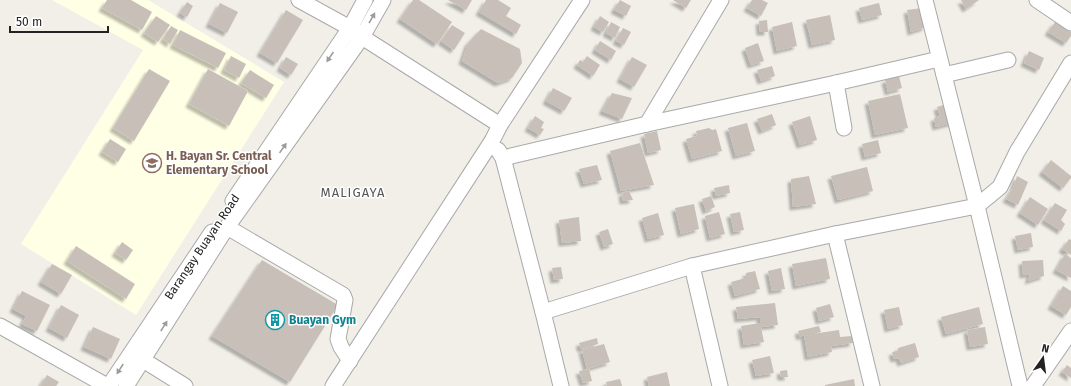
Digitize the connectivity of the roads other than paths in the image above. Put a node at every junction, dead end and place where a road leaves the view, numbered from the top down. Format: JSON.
{"nodes":[{"id":1,"x":299,"y":0,"type":"edge"},
{"id":2,"x":365,"y":0,"type":"edge"},
{"id":3,"x":383,"y":0,"type":"edge"},
{"id":4,"x":582,"y":0,"type":"edge"},
{"id":5,"x":721,"y":0,"type":"edge"},
{"id":6,"x":925,"y":0,"type":"edge"},
{"id":7,"x":1037,"y":0,"type":"edge"},
{"id":8,"x":1071,"y":23,"type":"edge"},
{"id":9,"x":356,"y":32,"type":"junction"},
{"id":10,"x":939,"y":59,"type":"junction"},
{"id":11,"x":1008,"y":60,"type":"dead end"},
{"id":12,"x":1071,"y":64,"type":"edge"},
{"id":13,"x":944,"y":75,"type":"junction"},
{"id":14,"x":836,"y":83,"type":"junction"},
{"id":15,"x":647,"y":124,"type":"junction"},
{"id":16,"x":500,"y":125,"type":"junction"},
{"id":17,"x":844,"y":128,"type":"dead end"},
{"id":18,"x":492,"y":141,"type":"junction"},
{"id":19,"x":503,"y":158,"type":"junction"},
{"id":20,"x":977,"y":206,"type":"junction"},
{"id":21,"x":227,"y":227,"type":"junction"},
{"id":22,"x":835,"y":234,"type":"junction"},
{"id":23,"x":692,"y":266,"type":"junction"},
{"id":24,"x":543,"y":312,"type":"junction"},
{"id":25,"x":0,"y":326,"type":"edge"},
{"id":26,"x":1071,"y":331,"type":"edge"},
{"id":27,"x":137,"y":356,"type":"junction"},
{"id":28,"x":350,"y":361,"type":"junction"},
{"id":29,"x":108,"y":386,"type":"edge"},
{"id":30,"x":126,"y":386,"type":"edge"},
{"id":31,"x":185,"y":386,"type":"edge"},
{"id":32,"x":333,"y":386,"type":"edge"},
{"id":33,"x":561,"y":386,"type":"edge"},
{"id":34,"x":720,"y":386,"type":"edge"},
{"id":35,"x":872,"y":386,"type":"edge"},
{"id":36,"x":1020,"y":386,"type":"edge"},
{"id":37,"x":1033,"y":386,"type":"edge"}],
"edges":[{"from":1,"to":9,"type":"street"},
{"from":2,"to":9,"type":"street","name":"Barangay Buayan Road"},
{"from":9,"to":3,"type":"street","one_way":true},
{"from":4,"to":16,"type":"street"},
{"from":5,"to":15,"type":"street"},
{"from":6,"to":10,"type":"street"},
{"from":7,"to":8,"type":"street"},
{"from":9,"to":16,"type":"street"},
{"from":21,"to":9,"type":"street","one_way":true},
{"from":9,"to":27,"type":"street","name":"Barangay Buayan Road","one_way":true},
{"from":10,"to":13,"type":"street"},
{"from":10,"to":14,"type":"street"},
{"from":11,"to":13,"type":"street"},
{"from":12,"to":20,"type":"street"},
{"from":13,"to":20,"type":"street"},
{"from":14,"to":15,"type":"street"},
{"from":14,"to":17,"type":"street"},
{"from":15,"to":19,"type":"street"},
{"from":16,"to":18,"type":"street"},
{"from":18,"to":19,"type":"street"},
{"from":18,"to":28,"type":"street"},
{"from":19,"to":24,"type":"street"},
{"from":20,"to":22,"type":"street"},
{"from":20,"to":36,"type":"street"},
{"from":27,"to":21,"type":"street","one_way":true},
{"from":21,"to":28,"type":"street"},
{"from":22,"to":23,"type":"street"},
{"from":22,"to":35,"type":"street"},
{"from":23,"to":24,"type":"street"},
{"from":23,"to":34,"type":"street"},
{"from":24,"to":33,"type":"street"},
{"from":25,"to":29,"type":"street"},
{"from":26,"to":37,"type":"street"},
{"from":27,"to":29,"type":"street","one_way":true},
{"from":27,"to":30,"type":"street"},
{"from":27,"to":31,"type":"street"},
{"from":28,"to":32,"type":"street"}]}
